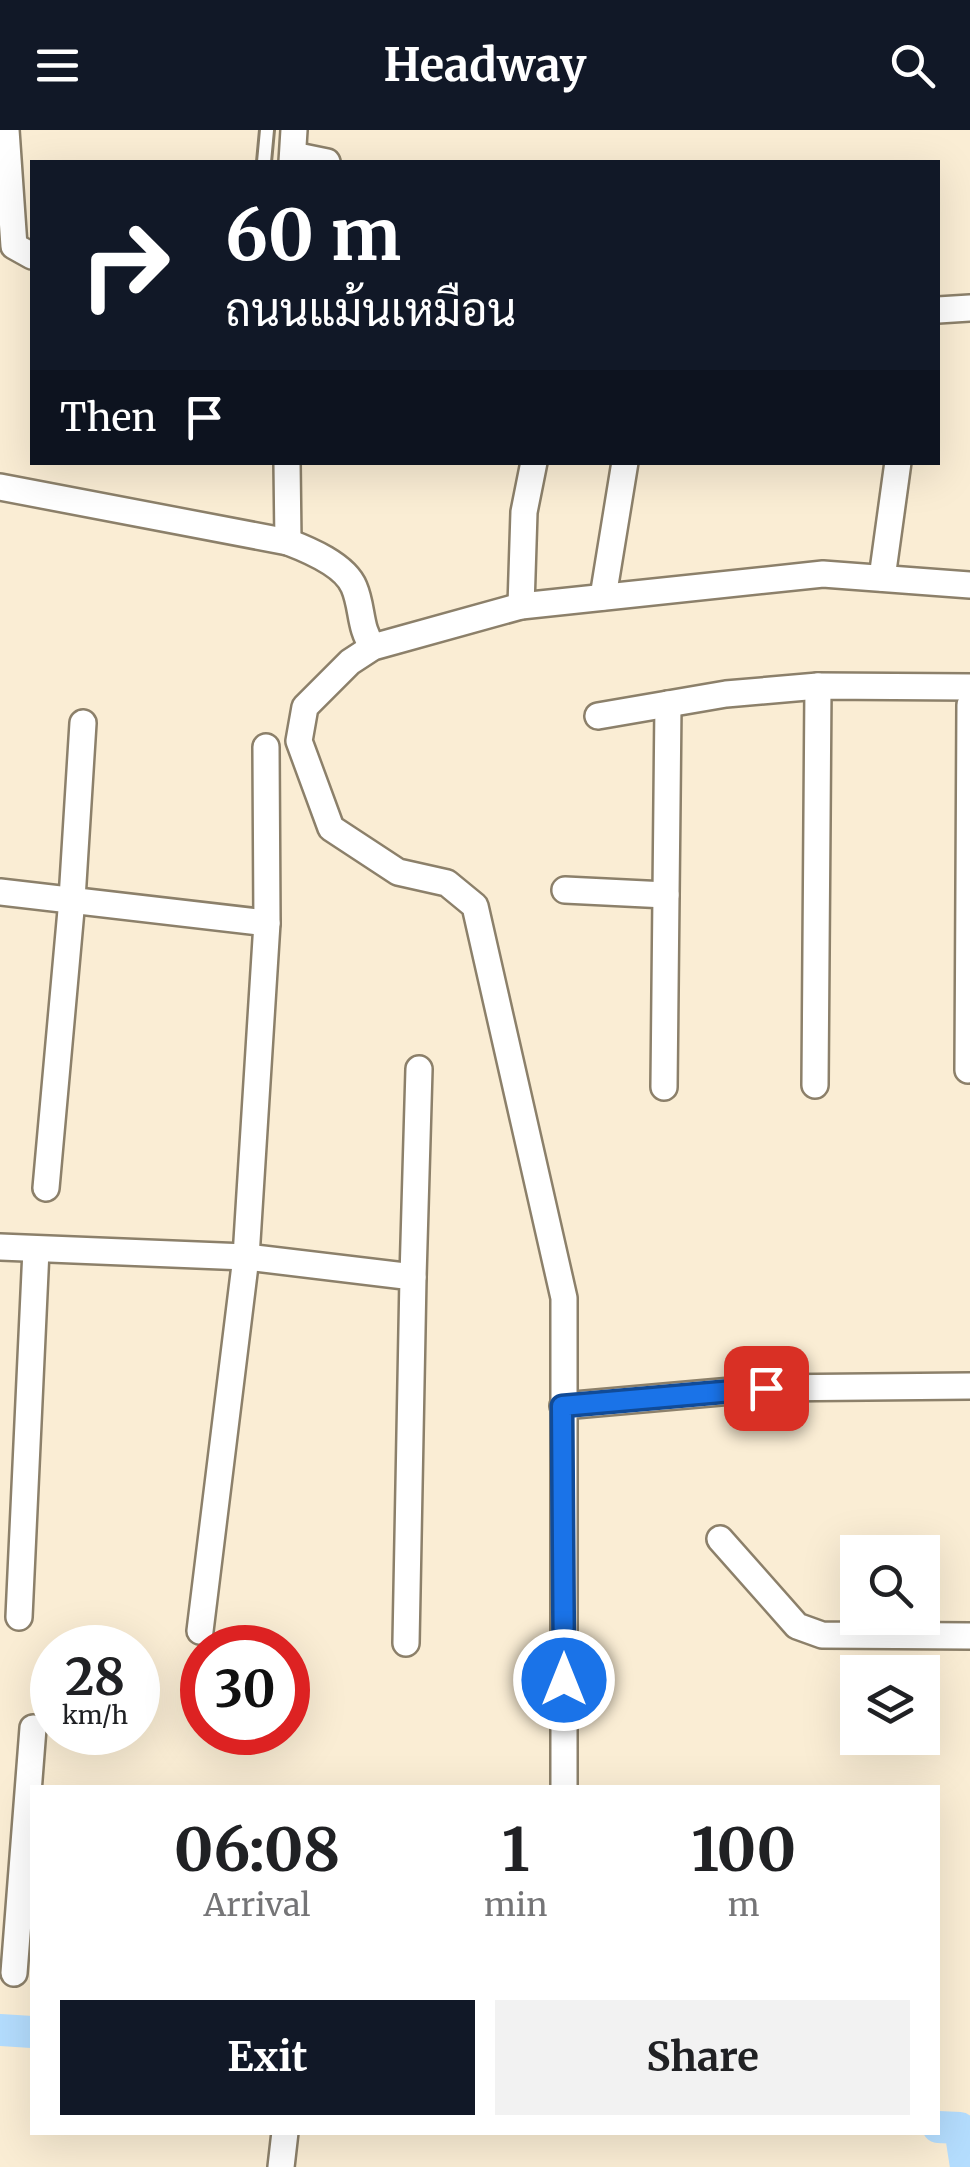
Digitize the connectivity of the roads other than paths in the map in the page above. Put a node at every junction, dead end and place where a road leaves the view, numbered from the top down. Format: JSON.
{"nodes":[{"id":1,"x":6,"y":130,"type":"edge"},
{"id":2,"x":267,"y":130,"type":"edge"},
{"id":3,"x":293,"y":149,"type":"edge"},
{"id":4,"x":264,"y":160,"type":"edge"},
{"id":5,"x":322,"y":160,"type":"edge"},
{"id":6,"x":30,"y":255,"type":"edge"},
{"id":7,"x":970,"y":308,"type":"edge"},
{"id":8,"x":940,"y":310,"type":"edge"},
{"id":9,"x":287,"y":465,"type":"edge"},
{"id":10,"x":533,"y":465,"type":"edge"},
{"id":11,"x":624,"y":465,"type":"edge"},
{"id":12,"x":898,"y":465,"type":"edge"},
{"id":13,"x":0,"y":487,"type":"edge"},
{"id":14,"x":288,"y":542,"type":"junction"},
{"id":15,"x":882,"y":578,"type":"junction"},
{"id":16,"x":970,"y":585,"type":"edge"},
{"id":17,"x":603,"y":597,"type":"junction"},
{"id":18,"x":522,"y":606,"type":"junction"},
{"id":19,"x":373,"y":648,"type":"junction"},
{"id":20,"x":818,"y":686,"type":"junction"},
{"id":21,"x":970,"y":686,"type":"edge"},
{"id":22,"x":668,"y":704,"type":"junction"},
{"id":23,"x":970,"y":706,"type":"edge"},
{"id":24,"x":598,"y":716,"type":"dead end"},
{"id":25,"x":83,"y":723,"type":"dead end"},
{"id":26,"x":266,"y":747,"type":"dead end"},
{"id":27,"x":566,"y":890,"type":"dead end"},
{"id":28,"x":0,"y":892,"type":"edge"},
{"id":29,"x":666,"y":895,"type":"junction"},
{"id":30,"x":72,"y":899,"type":"junction"},
{"id":31,"x":267,"y":923,"type":"junction"},
{"id":32,"x":418,"y":1069,"type":"dead end"},
{"id":33,"x":968,"y":1070,"type":"edge"},
{"id":34,"x":815,"y":1085,"type":"dead end"},
{"id":35,"x":664,"y":1087,"type":"dead end"},
{"id":36,"x":46,"y":1188,"type":"dead end"},
{"id":37,"x":0,"y":1248,"type":"edge"},
{"id":38,"x":36,"y":1250,"type":"junction"},
{"id":39,"x":246,"y":1257,"type":"junction"},
{"id":40,"x":412,"y":1276,"type":"junction"},
{"id":41,"x":970,"y":1386,"type":"edge"},
{"id":42,"x":562,"y":1406,"type":"junction"},
{"id":43,"x":720,"y":1539,"type":"dead end"},
{"id":44,"x":18,"y":1617,"type":"dead end"},
{"id":45,"x":201,"y":1625,"type":"edge"},
{"id":46,"x":970,"y":1636,"type":"edge"},
{"id":47,"x":406,"y":1643,"type":"dead end"},
{"id":48,"x":31,"y":1755,"type":"edge"},
{"id":49,"x":564,"y":1785,"type":"edge"},
{"id":50,"x":16,"y":1973,"type":"edge"},
{"id":51,"x":285,"y":2135,"type":"edge"},
{"id":52,"x":282,"y":2167,"type":"edge"}],
"edges":[{"from":1,"to":6,"type":"street"},
{"from":2,"to":4,"type":"lane"},
{"from":3,"to":5,"type":"street"},
{"from":7,"to":8,"type":"street"},
{"from":9,"to":14,"type":"street"},
{"from":10,"to":18,"type":"street"},
{"from":11,"to":17,"type":"street"},
{"from":12,"to":15,"type":"street"},
{"from":13,"to":14,"type":"street"},
{"from":14,"to":19,"type":"street"},
{"from":15,"to":16,"type":"street"},
{"from":15,"to":17,"type":"street"},
{"from":17,"to":18,"type":"street"},
{"from":18,"to":19,"type":"street"},
{"from":19,"to":42,"type":"street"},
{"from":20,"to":21,"type":"street"},
{"from":20,"to":22,"type":"street"},
{"from":20,"to":34,"type":"street"},
{"from":22,"to":24,"type":"street"},
{"from":22,"to":29,"type":"street"},
{"from":23,"to":33,"type":"street"},
{"from":25,"to":30,"type":"street"},
{"from":26,"to":31,"type":"street"},
{"from":27,"to":29,"type":"street"},
{"from":28,"to":30,"type":"street"},
{"from":29,"to":35,"type":"street"},
{"from":30,"to":31,"type":"street"},
{"from":30,"to":36,"type":"street"},
{"from":31,"to":39,"type":"street"},
{"from":32,"to":40,"type":"street"},
{"from":37,"to":38,"type":"street"},
{"from":38,"to":39,"type":"street"},
{"from":38,"to":44,"type":"street"},
{"from":39,"to":40,"type":"street"},
{"from":39,"to":45,"type":"street"},
{"from":40,"to":47,"type":"street"},
{"from":41,"to":42,"type":"street"},
{"from":42,"to":49,"type":"street"},
{"from":43,"to":46,"type":"street"},
{"from":48,"to":50,"type":"street"},
{"from":51,"to":52,"type":"street"}]}
